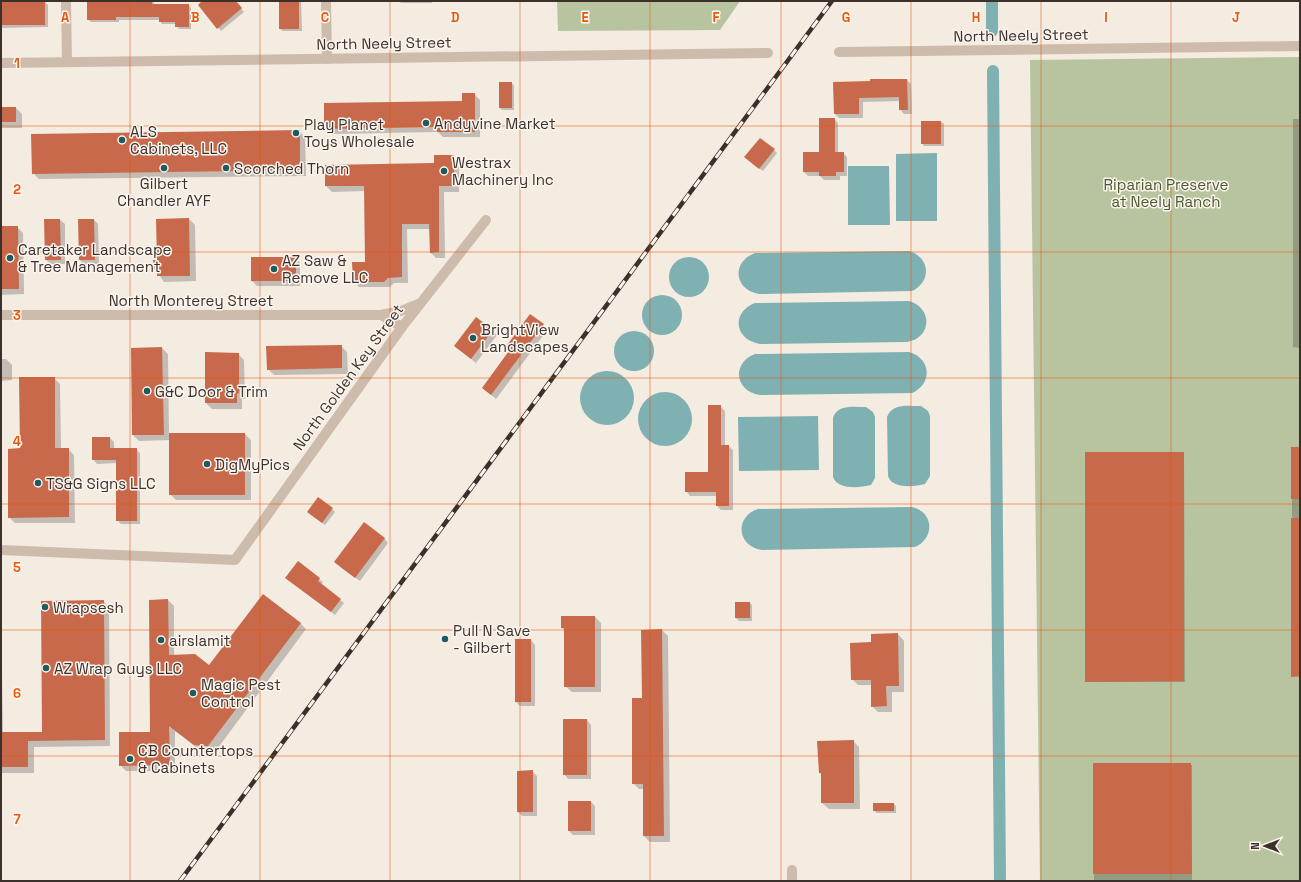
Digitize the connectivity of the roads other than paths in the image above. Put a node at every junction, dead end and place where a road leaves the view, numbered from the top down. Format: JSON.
{"nodes":[{"id":1,"x":66,"y":1,"type":"edge"},
{"id":2,"x":326,"y":1,"type":"edge"},
{"id":3,"x":1300,"y":46,"type":"edge"},
{"id":4,"x":839,"y":52,"type":"dead end"},
{"id":5,"x":768,"y":53,"type":"dead end"},
{"id":6,"x":327,"y":59,"type":"junction"},
{"id":7,"x":67,"y":62,"type":"junction"},
{"id":8,"x":1,"y":63,"type":"edge"},
{"id":9,"x":486,"y":220,"type":"dead end"},
{"id":10,"x":423,"y":301,"type":"junction"},
{"id":11,"x":1,"y":315,"type":"edge"},
{"id":12,"x":381,"y":315,"type":"junction"},
{"id":13,"x":402,"y":327,"type":"junction"},
{"id":14,"x":1,"y":550,"type":"edge"},
{"id":15,"x":792,"y":870,"type":"dead end"},
{"id":16,"x":792,"y":881,"type":"edge"}],
"edges":[{"from":1,"to":7,"type":"street"},
{"from":2,"to":6,"type":"street"},
{"from":3,"to":4,"type":"street","name":"North Neely Street"},
{"from":5,"to":6,"type":"street","name":"North Neely Street"},
{"from":6,"to":7,"type":"street","name":"North Neely Street"},
{"from":7,"to":8,"type":"street","name":"North Neely Street"},
{"from":9,"to":10,"type":"street","name":"North Golden Key Street"},
{"from":10,"to":12,"type":"street","name":"North Monterey Street"},
{"from":10,"to":13,"type":"street","name":"North Golden Key Street"},
{"from":11,"to":12,"type":"street","name":"North Monterey Street"},
{"from":12,"to":13,"type":"street","name":"North Monterey Street"},
{"from":13,"to":14,"type":"street","name":"North Golden Key Street"},
{"from":15,"to":16,"type":"street"}]}
